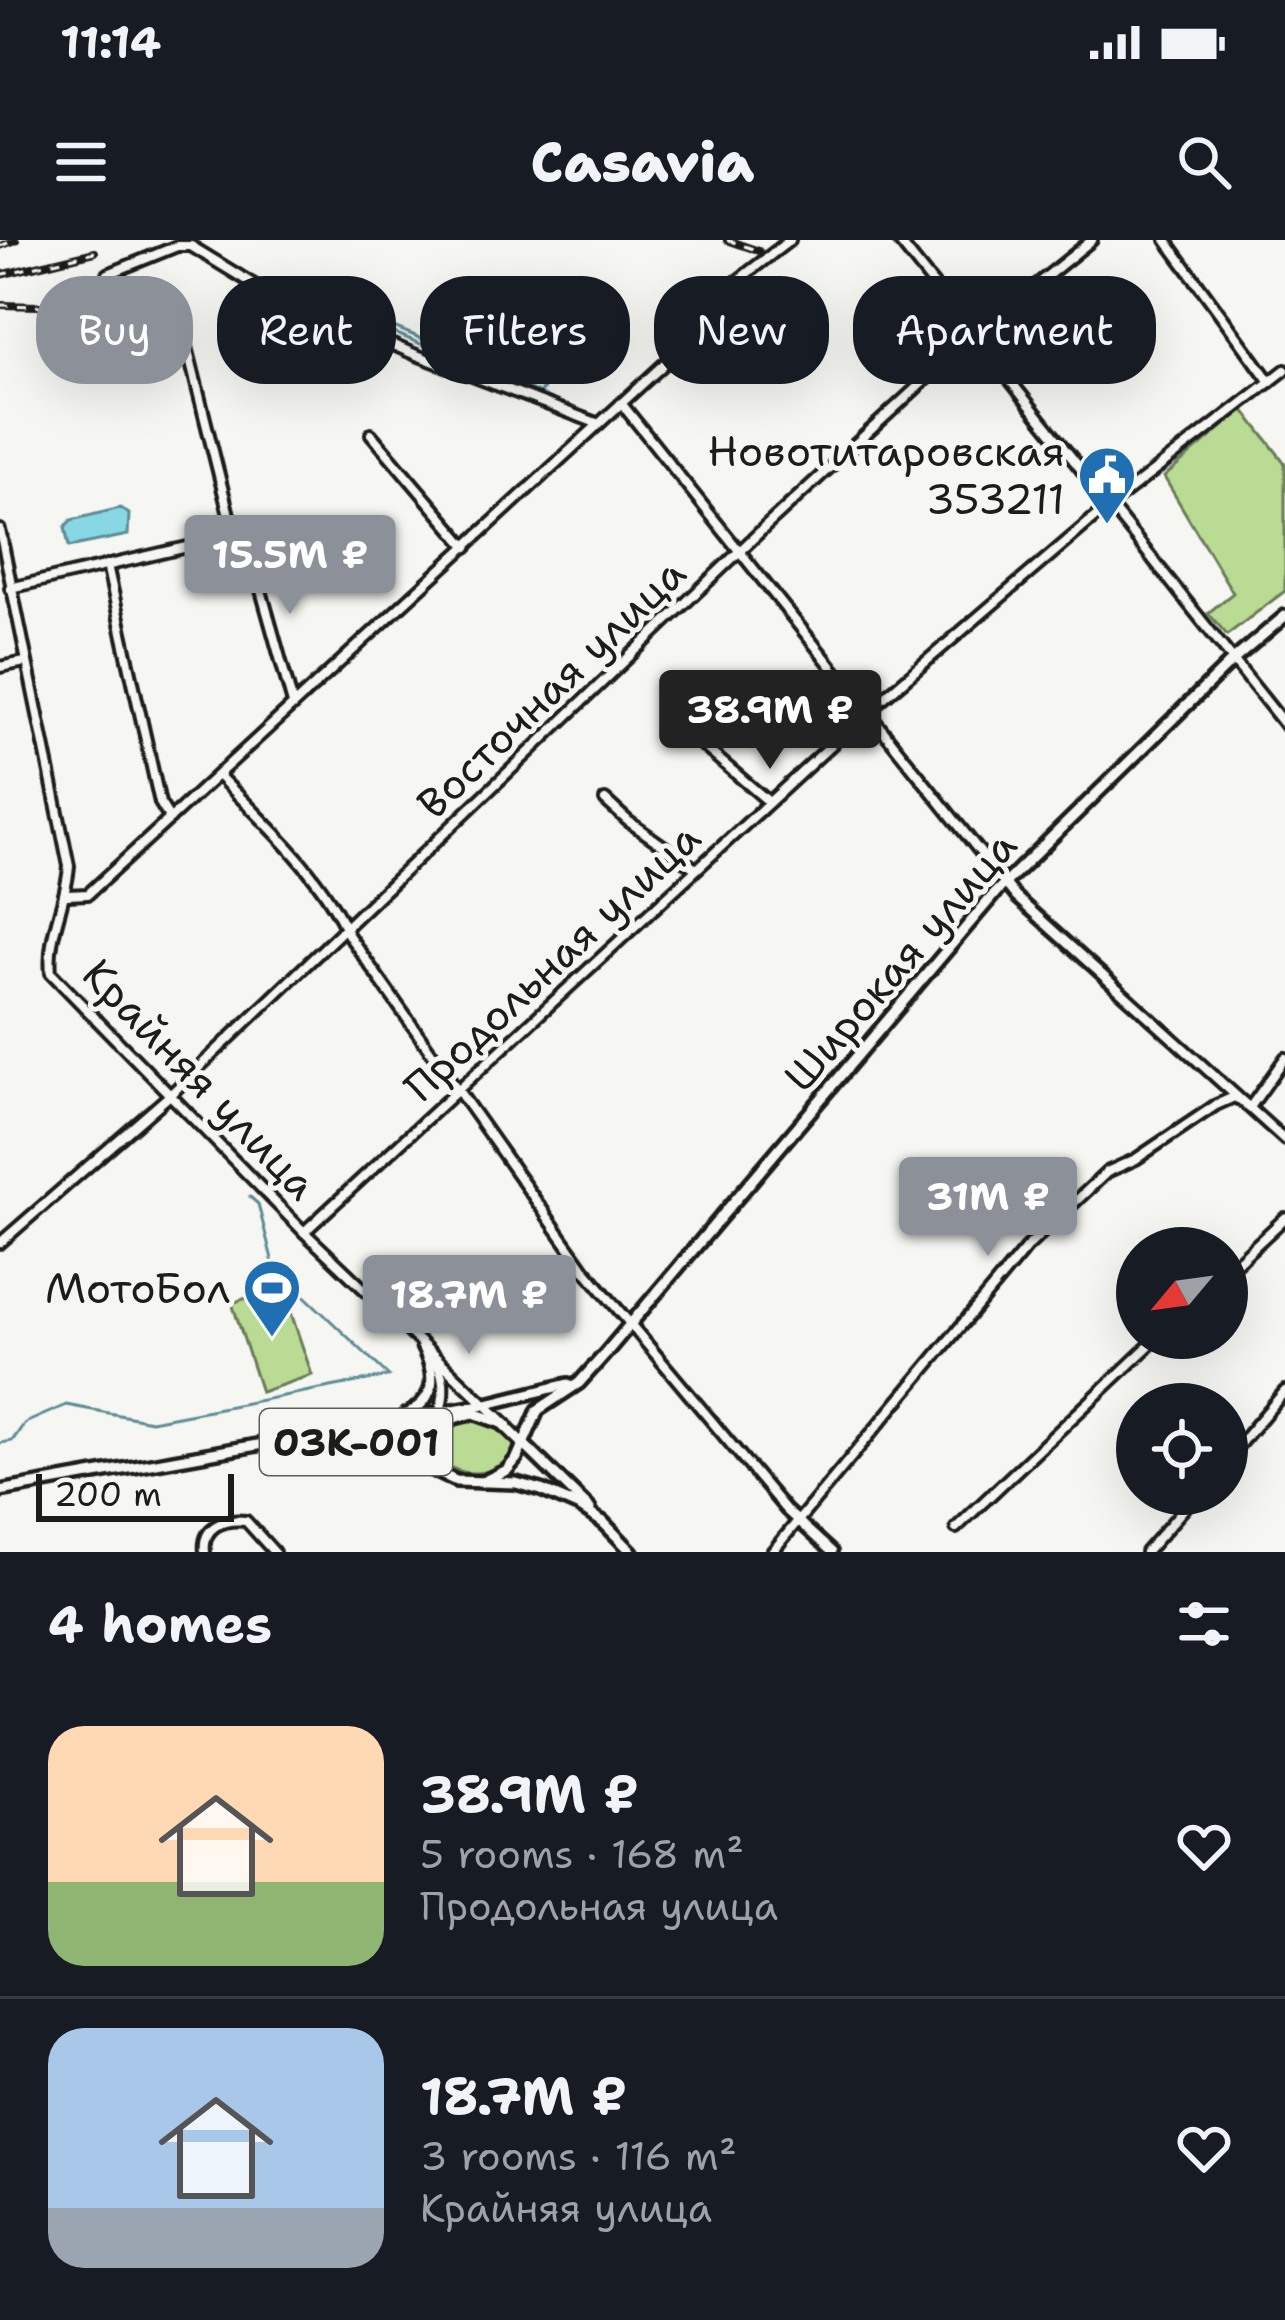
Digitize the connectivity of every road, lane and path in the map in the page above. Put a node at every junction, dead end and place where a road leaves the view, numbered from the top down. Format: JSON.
{"nodes":[{"id":1,"x":790,"y":240,"type":"edge"},
{"id":2,"x":898,"y":240,"type":"edge"},
{"id":3,"x":1092,"y":240,"type":"edge"},
{"id":4,"x":1166,"y":240,"type":"edge"},
{"id":5,"x":927,"y":276,"type":"edge"},
{"id":6,"x":1047,"y":276,"type":"edge"},
{"id":7,"x":1285,"y":370,"type":"edge"},
{"id":8,"x":1270,"y":382,"type":"junction"},
{"id":9,"x":921,"y":384,"type":"edge"},
{"id":10,"x":1013,"y":384,"type":"edge"},
{"id":11,"x":621,"y":404,"type":"junction"},
{"id":12,"x":599,"y":424,"type":"junction"},
{"id":13,"x":371,"y":434,"type":"dead end"},
{"id":14,"x":1110,"y":505,"type":"junction"},
{"id":15,"x":229,"y":515,"type":"junction"},
{"id":16,"x":0,"y":530,"type":"edge"},
{"id":17,"x":209,"y":542,"type":"junction"},
{"id":18,"x":248,"y":544,"type":"junction"},
{"id":19,"x":467,"y":547,"type":"junction"},
{"id":20,"x":740,"y":551,"type":"junction"},
{"id":21,"x":3,"y":558,"type":"edge"},
{"id":22,"x":107,"y":565,"type":"junction"},
{"id":23,"x":10,"y":588,"type":"junction"},
{"id":24,"x":1285,"y":616,"type":"edge"},
{"id":25,"x":1232,"y":661,"type":"junction"},
{"id":26,"x":25,"y":662,"type":"junction"},
{"id":27,"x":0,"y":667,"type":"edge"},
{"id":28,"x":293,"y":704,"type":"junction"},
{"id":29,"x":867,"y":712,"type":"junction"},
{"id":30,"x":1285,"y":725,"type":"edge"},
{"id":31,"x":681,"y":727,"type":"dead end"},
{"id":32,"x":218,"y":776,"type":"junction"},
{"id":33,"x":605,"y":800,"type":"dead end"},
{"id":34,"x":769,"y":802,"type":"junction"},
{"id":35,"x":170,"y":819,"type":"junction"},
{"id":36,"x":696,"y":869,"type":"junction"},
{"id":37,"x":1005,"y":882,"type":"junction"},
{"id":38,"x":67,"y":895,"type":"junction"},
{"id":39,"x":344,"y":927,"type":"junction"},
{"id":40,"x":1285,"y":1058,"type":"edge"},
{"id":41,"x":458,"y":1089,"type":"junction"},
{"id":42,"x":170,"y":1095,"type":"junction"},
{"id":43,"x":1251,"y":1106,"type":"junction"},
{"id":44,"x":1285,"y":1140,"type":"edge"},
{"id":45,"x":1285,"y":1217,"type":"edge"},
{"id":46,"x":304,"y":1232,"type":"junction"},
{"id":47,"x":0,"y":1243,"type":"edge"},
{"id":48,"x":1248,"y":1252,"type":"edge"},
{"id":49,"x":631,"y":1323,"type":"junction"},
{"id":50,"x":422,"y":1346,"type":"junction"},
{"id":51,"x":1135,"y":1359,"type":"edge"},
{"id":52,"x":588,"y":1372,"type":"junction"},
{"id":53,"x":1285,"y":1391,"type":"edge"},
{"id":54,"x":487,"y":1404,"type":"junction"},
{"id":55,"x":470,"y":1406,"type":"junction"},
{"id":56,"x":440,"y":1412,"type":"junction"},
{"id":57,"x":454,"y":1418,"type":"junction"},
{"id":58,"x":399,"y":1419,"type":"junction"},
{"id":59,"x":531,"y":1422,"type":"junction"},
{"id":60,"x":513,"y":1431,"type":"junction"},
{"id":61,"x":1248,"y":1434,"type":"edge"},
{"id":62,"x":523,"y":1441,"type":"junction"},
{"id":63,"x":430,"y":1443,"type":"junction"},
{"id":64,"x":262,"y":1446,"type":"junction"},
{"id":65,"x":544,"y":1464,"type":"junction"},
{"id":66,"x":442,"y":1475,"type":"junction"},
{"id":67,"x":482,"y":1482,"type":"junction"},
{"id":68,"x":0,"y":1491,"type":"edge"},
{"id":69,"x":1179,"y":1515,"type":"edge"},
{"id":70,"x":801,"y":1521,"type":"junction"},
{"id":71,"x":604,"y":1523,"type":"junction"},
{"id":72,"x":956,"y":1528,"type":"dead end"},
{"id":73,"x":206,"y":1552,"type":"edge"},
{"id":74,"x":274,"y":1552,"type":"edge"},
{"id":75,"x":632,"y":1552,"type":"edge"},
{"id":76,"x":772,"y":1552,"type":"edge"},
{"id":77,"x":832,"y":1552,"type":"edge"},
{"id":78,"x":1146,"y":1552,"type":"edge"}],
"edges":[{"from":1,"to":11,"type":"street"},
{"from":2,"to":5,"type":"street"},
{"from":3,"to":6,"type":"street","name":"Восточная улица"},
{"from":4,"to":8,"type":"street"},
{"from":7,"to":8,"type":"street","name":"Продольная улица"},
{"from":8,"to":14,"type":"street","name":"Продольная улица"},
{"from":9,"to":20,"type":"street","name":"Восточная улица"},
{"from":10,"to":14,"type":"street"},
{"from":11,"to":12,"type":"street"},
{"from":11,"to":20,"type":"street"},
{"from":12,"to":15,"type":"street"},
{"from":12,"to":19,"type":"street"},
{"from":13,"to":19,"type":"street"},
{"from":14,"to":25,"type":"street"},
{"from":14,"to":29,"type":"street","name":"Продольная улица"},
{"from":15,"to":17,"type":"street"},
{"from":15,"to":18,"type":"street"},
{"from":16,"to":21,"type":"street","name":"Крайняя улица"},
{"from":17,"to":18,"type":"street"},
{"from":17,"to":22,"type":"street"},
{"from":18,"to":28,"type":"street"},
{"from":19,"to":28,"type":"street"},
{"from":20,"to":29,"type":"street"},
{"from":20,"to":39,"type":"street","name":"Восточная улица"},
{"from":21,"to":23,"type":"street","name":"Крайняя улица"},
{"from":22,"to":23,"type":"street"},
{"from":22,"to":35,"type":"street"},
{"from":23,"to":26,"type":"street","name":"Крайняя улица"},
{"from":24,"to":25,"type":"main road","name":"Широкая улица","number":"03К-001"},
{"from":25,"to":30,"type":"street"},
{"from":25,"to":37,"type":"main road","name":"Широкая улица","number":"03К-001"},
{"from":26,"to":27,"type":"street"},
{"from":26,"to":38,"type":"street","name":"Крайняя улица"},
{"from":28,"to":32,"type":"street"},
{"from":29,"to":34,"type":"street","name":"Продольная улица"},
{"from":29,"to":37,"type":"street"},
{"from":31,"to":34,"type":"street"},
{"from":32,"to":35,"type":"street"},
{"from":32,"to":39,"type":"street"},
{"from":33,"to":36,"type":"street"},
{"from":34,"to":36,"type":"street","name":"Продольная улица"},
{"from":35,"to":38,"type":"street"},
{"from":36,"to":41,"type":"street","name":"Продольная улица"},
{"from":37,"to":43,"type":"street"},
{"from":37,"to":49,"type":"main road","name":"Широкая улица","number":"03К-001"},
{"from":38,"to":42,"type":"street","name":"Крайняя улица"},
{"from":39,"to":41,"type":"street"},
{"from":39,"to":42,"type":"street","name":"Восточная улица"},
{"from":40,"to":43,"type":"street"},
{"from":41,"to":46,"type":"street","name":"Продольная улица"},
{"from":41,"to":49,"type":"street"},
{"from":42,"to":46,"type":"street","name":"Крайняя улица"},
{"from":42,"to":47,"type":"street","name":"Восточная улица"},
{"from":43,"to":44,"type":"street"},
{"from":43,"to":70,"type":"street"},
{"from":45,"to":48,"type":"street"},
{"from":46,"to":50,"type":"street","name":"Крайняя улица"},
{"from":49,"to":52,"type":"main road","name":"Широкая улица","number":"03К-001"},
{"from":49,"to":70,"type":"street"},
{"from":50,"to":54,"type":"street","number":"03К-001"},
{"from":50,"to":56,"type":"street","number":"03К-001"},
{"from":50,"to":58,"type":"main road","number":"03К-001"},
{"from":51,"to":72,"type":"street"},
{"from":52,"to":54,"type":"main road","number":"03К-001"},
{"from":52,"to":59,"type":"main road","number":"03К-001"},
{"from":53,"to":61,"type":"street"},
{"from":54,"to":55,"type":"main road","number":"03К-001"},
{"from":54,"to":60,"type":"street","number":"03К-001"},
{"from":55,"to":56,"type":"main road","number":"03К-001"},
{"from":55,"to":57,"type":"main road"},
{"from":56,"to":58,"type":"main road","number":"03К-001"},
{"from":56,"to":63,"type":"street","number":"03К-001"},
{"from":57,"to":60,"type":"main road"},
{"from":57,"to":63,"type":"main road"},
{"from":58,"to":64,"type":"main road","number":"03К-001"},
{"from":59,"to":62,"type":"main road","number":"03К-001"},
{"from":59,"to":65,"type":"main road","number":"03К-001"},
{"from":60,"to":62,"type":"main road","number":"03К-001"},
{"from":62,"to":65,"type":"main road","number":"03К-001"},
{"from":62,"to":67,"type":"main road","number":"03К-001"},
{"from":63,"to":66,"type":"main road","number":"03К-001"},
{"from":64,"to":66,"type":"main road","number":"03К-001"},
{"from":64,"to":68,"type":"main road","number":"03К-001"},
{"from":65,"to":71,"type":"main road","number":"03К-001"},
{"from":66,"to":67,"type":"main road","number":"03К-001"},
{"from":67,"to":71,"type":"main road","number":"03К-001"},
{"from":69,"to":78,"type":"street"},
{"from":70,"to":76,"type":"street"},
{"from":70,"to":77,"type":"street"},
{"from":71,"to":75,"type":"main road"},
{"from":73,"to":74,"type":"street"}]}
